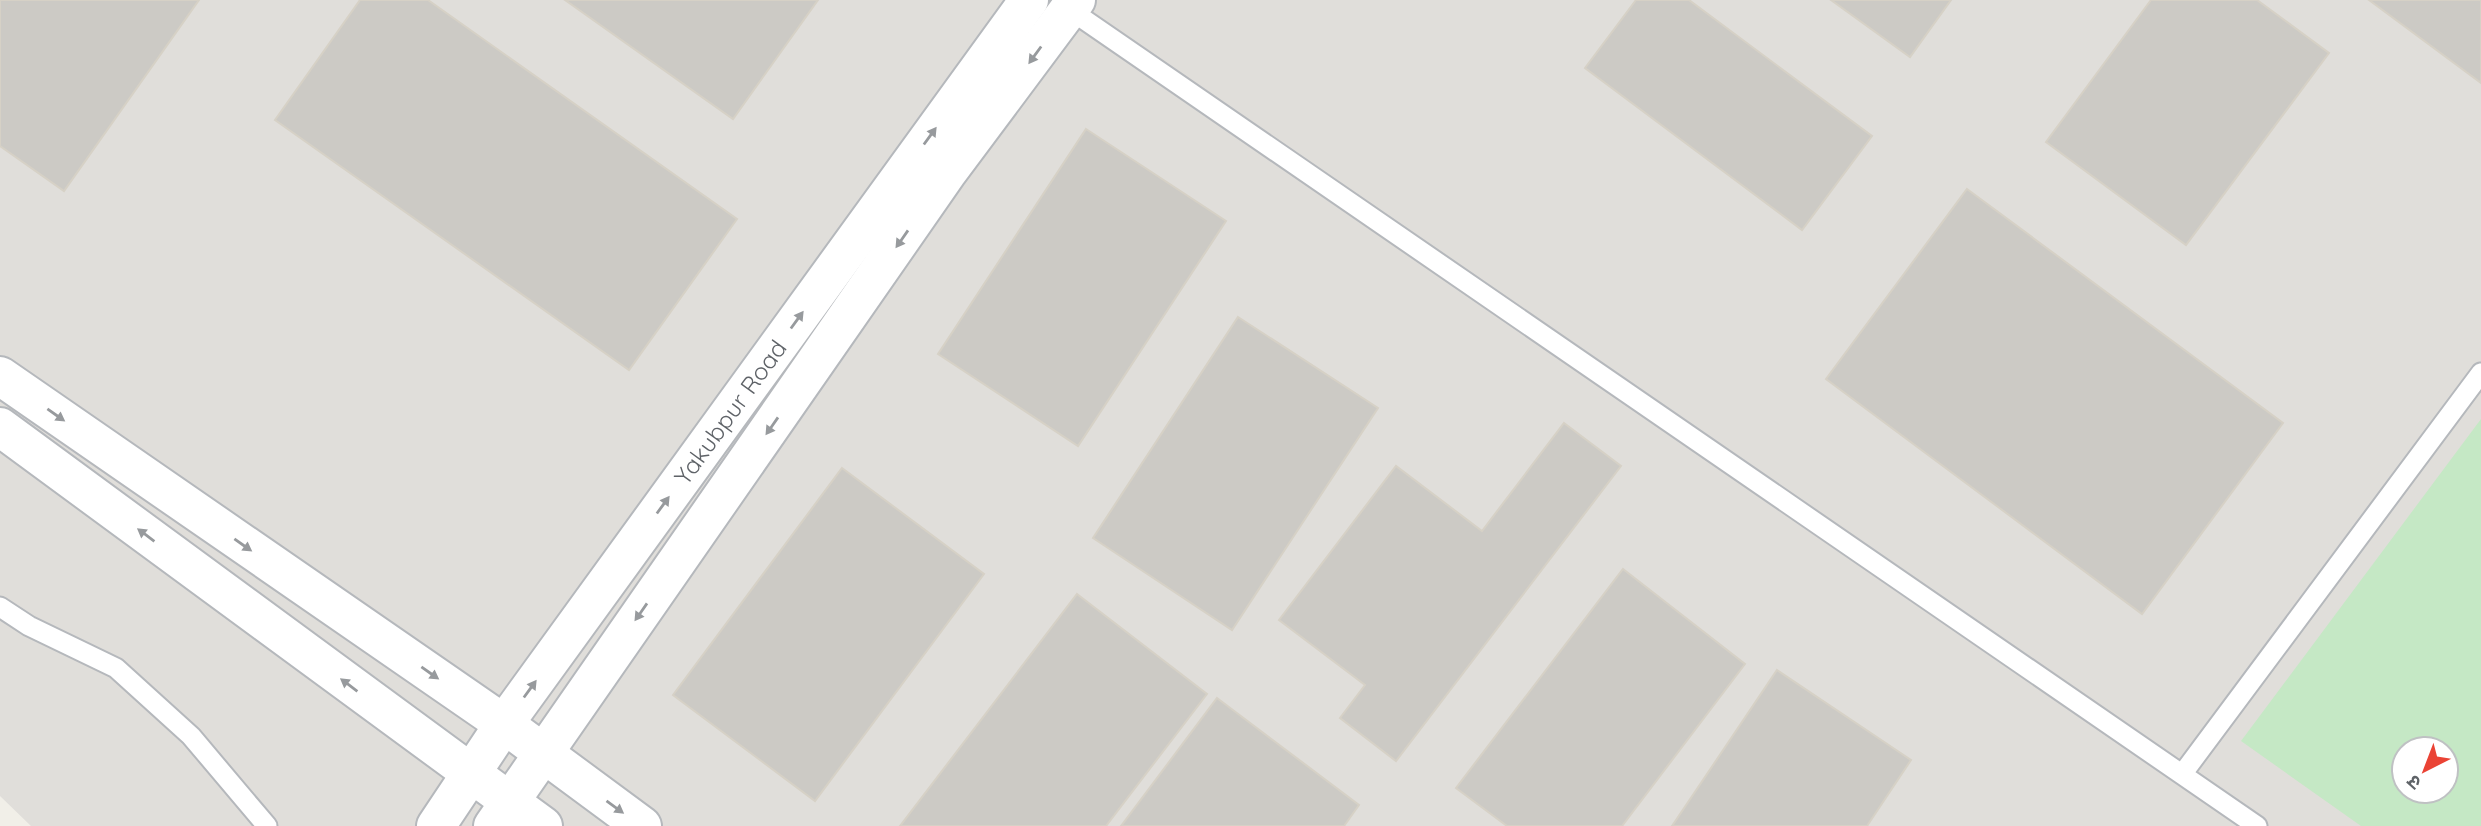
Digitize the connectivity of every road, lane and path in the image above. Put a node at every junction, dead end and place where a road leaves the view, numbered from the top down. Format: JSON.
{"nodes":[{"id":1,"x":1028,"y":0,"type":"edge"},
{"id":2,"x":1067,"y":3,"type":"edge"},
{"id":3,"x":2481,"y":373,"type":"edge"},
{"id":4,"x":0,"y":376,"type":"edge"},
{"id":5,"x":0,"y":426,"type":"edge"},
{"id":6,"x":0,"y":607,"type":"edge"},
{"id":7,"x":504,"y":724,"type":"junction"},
{"id":8,"x":542,"y":753,"type":"junction"},
{"id":9,"x":2183,"y":773,"type":"junction"},
{"id":10,"x":470,"y":774,"type":"junction"},
{"id":11,"x":501,"y":814,"type":"edge"},
{"id":12,"x":267,"y":826,"type":"edge"},
{"id":13,"x":436,"y":826,"type":"edge"},
{"id":14,"x":542,"y":826,"type":"edge"},
{"id":15,"x":642,"y":826,"type":"edge"},
{"id":16,"x":2258,"y":826,"type":"edge"}],
"edges":[{"from":7,"to":1,"type":"street","name":"Yakubpur Road","one_way":true},
{"from":2,"to":8,"type":"street","name":"Yakubpur Road","one_way":true},
{"from":2,"to":9,"type":"lane"},
{"from":3,"to":9,"type":"lane"},
{"from":4,"to":7,"type":"street","one_way":true},
{"from":10,"to":5,"type":"street","one_way":true},
{"from":6,"to":12,"type":"lane"},
{"from":7,"to":8,"type":"street"},
{"from":7,"to":10,"type":"street","name":"Yakubpur Road"},
{"from":8,"to":11,"type":"street","name":"Yakubpur Road"},
{"from":8,"to":15,"type":"street","one_way":true},
{"from":9,"to":16,"type":"lane"},
{"from":10,"to":11,"type":"street"},
{"from":10,"to":13,"type":"street","name":"Yakubpur Road"},
{"from":11,"to":14,"type":"street"}]}
